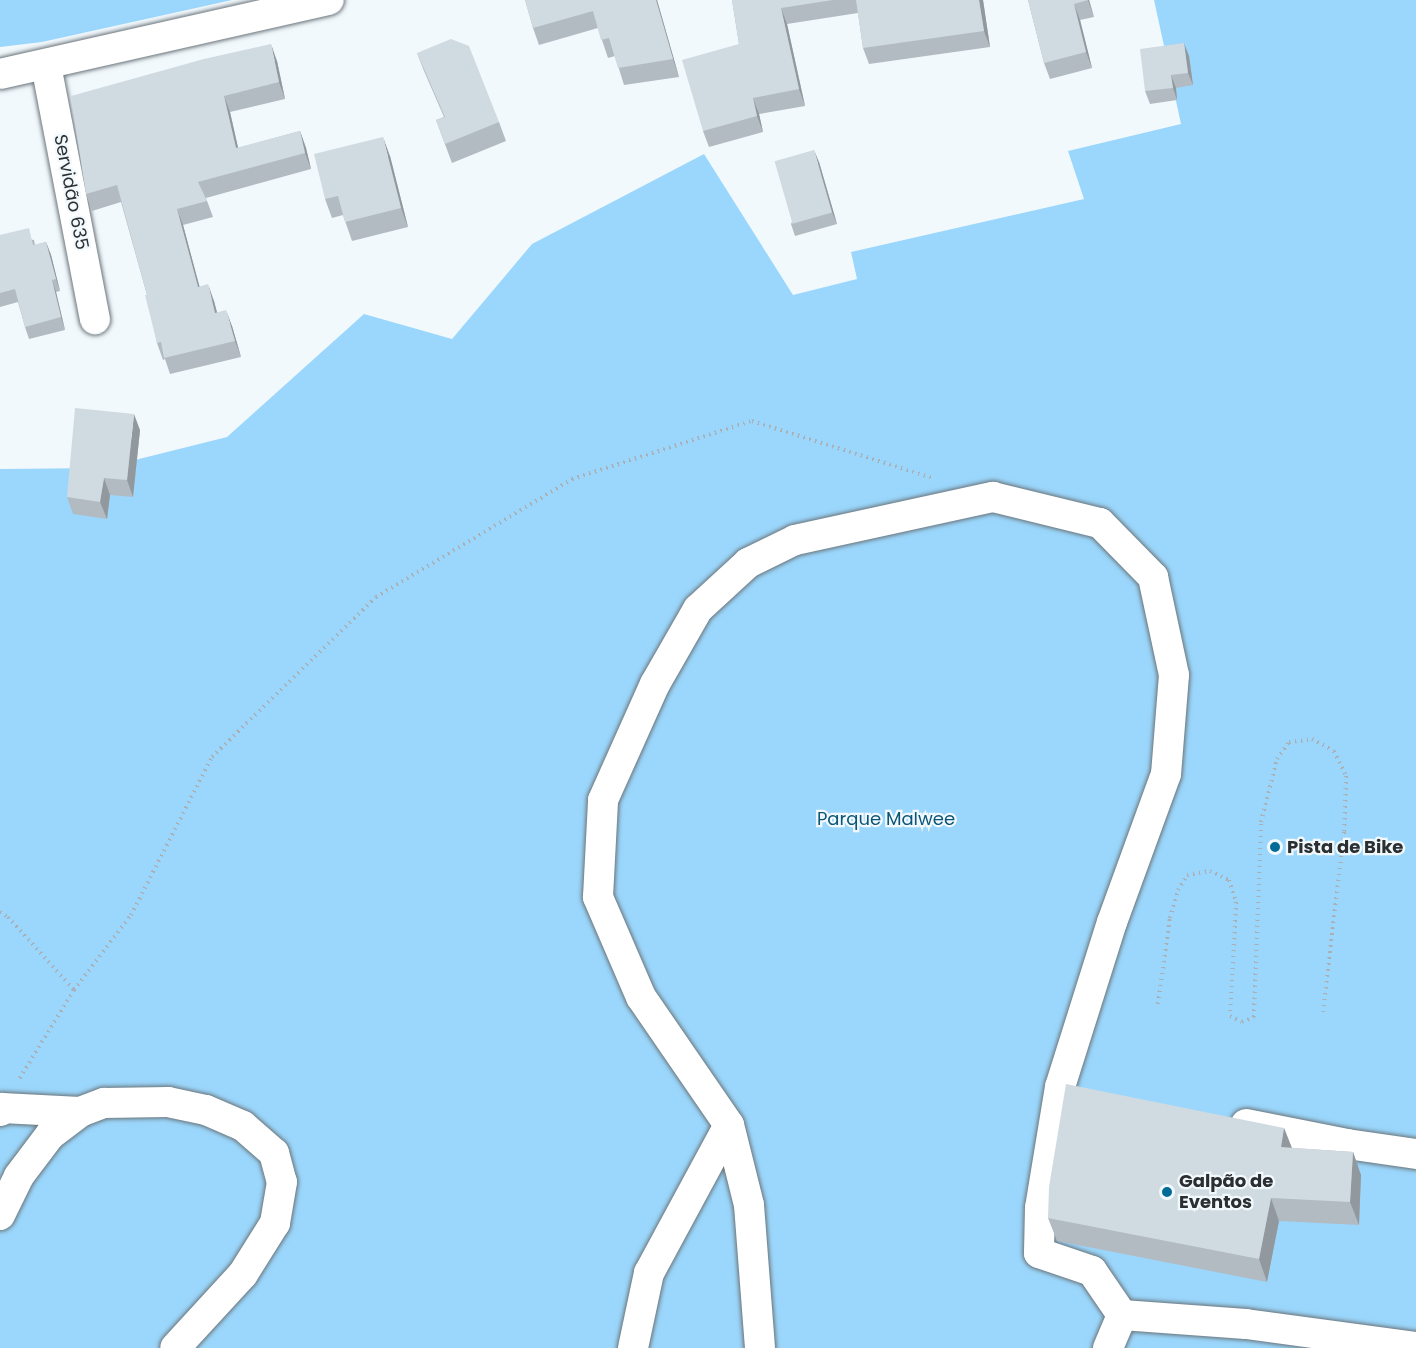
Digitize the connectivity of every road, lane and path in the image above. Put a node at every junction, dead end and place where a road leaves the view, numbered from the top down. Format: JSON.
{"nodes":[{"id":1,"x":329,"y":0,"type":"edge"},
{"id":2,"x":46,"y":65,"type":"junction"},
{"id":3,"x":6,"y":72,"type":"edge"},
{"id":4,"x":95,"y":320,"type":"dead end"},
{"id":5,"x":938,"y":480,"type":"dead end"},
{"id":6,"x":0,"y":912,"type":"edge"},
{"id":7,"x":74,"y":990,"type":"junction"},
{"id":8,"x":1158,"y":1004,"type":"dead end"},
{"id":9,"x":1323,"y":1011,"type":"dead end"},
{"id":10,"x":1,"y":1109,"type":"edge"},
{"id":11,"x":80,"y":1112,"type":"junction"},
{"id":12,"x":1220,"y":1119,"type":"edge"},
{"id":13,"x":729,"y":1125,"type":"junction"},
{"id":14,"x":1416,"y":1154,"type":"edge"},
{"id":15,"x":0,"y":1215,"type":"edge"},
{"id":16,"x":1122,"y":1315,"type":"junction"},
{"id":17,"x":1416,"y":1347,"type":"edge"},
{"id":18,"x":175,"y":1348,"type":"edge"},
{"id":19,"x":633,"y":1348,"type":"edge"},
{"id":20,"x":760,"y":1348,"type":"edge"},
{"id":21,"x":1108,"y":1348,"type":"edge"}],
"edges":[{"from":1,"to":2,"type":"street"},
{"from":2,"to":3,"type":"street"},
{"from":2,"to":4,"type":"street","name":"Servidão 635"},
{"from":5,"to":7,"type":"path"},
{"from":6,"to":7,"type":"path"},
{"from":7,"to":10,"type":"path"},
{"from":8,"to":9,"type":"path"},
{"from":10,"to":11,"type":"street"},
{"from":11,"to":15,"type":"street"},
{"from":11,"to":18,"type":"street"},
{"from":12,"to":14,"type":"street"},
{"from":13,"to":16,"type":"street"},
{"from":13,"to":19,"type":"street"},
{"from":13,"to":20,"type":"street"},
{"from":16,"to":17,"type":"street"},
{"from":16,"to":21,"type":"street"}]}
